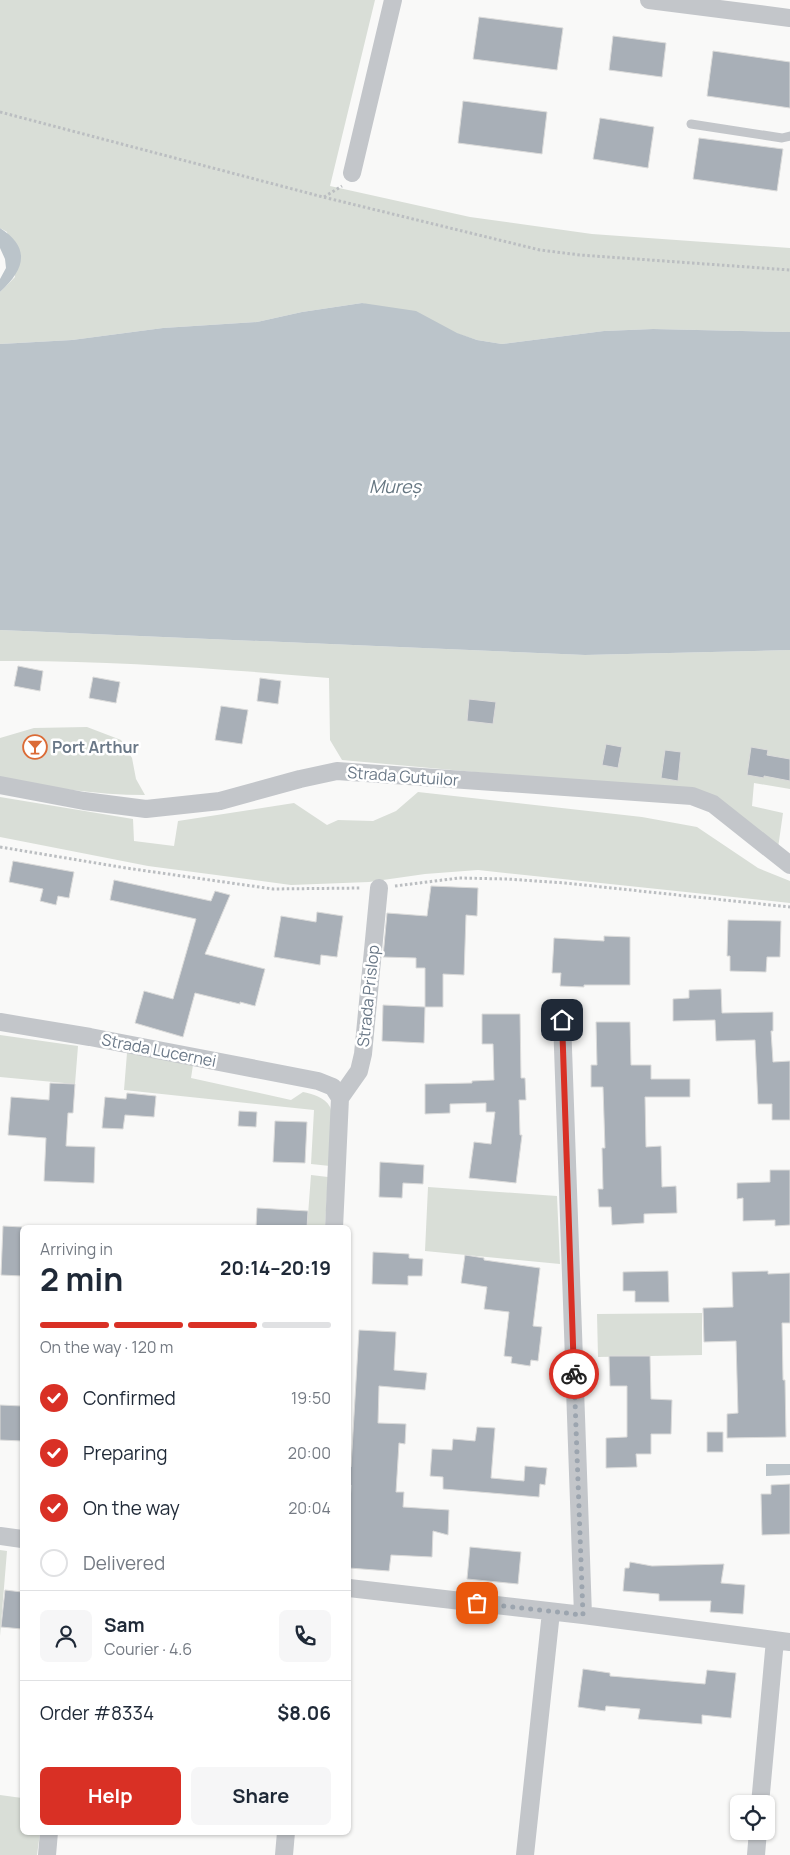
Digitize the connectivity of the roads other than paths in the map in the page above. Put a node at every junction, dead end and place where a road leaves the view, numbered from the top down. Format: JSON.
{"nodes":[{"id":1,"x":393,"y":0,"type":"edge"},
{"id":2,"x":648,"y":0,"type":"edge"},
{"id":3,"x":790,"y":18,"type":"edge"},
{"id":4,"x":691,"y":124,"type":"dead end"},
{"id":5,"x":790,"y":136,"type":"edge"},
{"id":6,"x":352,"y":173,"type":"dead end"},
{"id":7,"x":0,"y":786,"type":"edge"},
{"id":8,"x":790,"y":865,"type":"edge"},
{"id":9,"x":379,"y":888,"type":"dead end"},
{"id":10,"x":562,"y":1020,"type":"dead end"},
{"id":11,"x":0,"y":1022,"type":"edge"},
{"id":12,"x":340,"y":1098,"type":"junction"},
{"id":13,"x":334,"y":1225,"type":"edge"},
{"id":14,"x":0,"y":1536,"type":"edge"},
{"id":15,"x":20,"y":1539,"type":"edge"},
{"id":16,"x":351,"y":1588,"type":"edge"},
{"id":17,"x":551,"y":1612,"type":"junction"},
{"id":18,"x":583,"y":1615,"type":"junction"},
{"id":19,"x":782,"y":1641,"type":"edge"},
{"id":20,"x":761,"y":1795,"type":"edge"},
{"id":21,"x":49,"y":1835,"type":"edge"},
{"id":22,"x":286,"y":1835,"type":"edge"},
{"id":23,"x":757,"y":1840,"type":"edge"},
{"id":24,"x":47,"y":1855,"type":"edge"},
{"id":25,"x":284,"y":1855,"type":"edge"},
{"id":26,"x":525,"y":1855,"type":"edge"},
{"id":27,"x":756,"y":1855,"type":"edge"}],
"edges":[{"from":1,"to":6,"type":"street"},
{"from":2,"to":3,"type":"street"},
{"from":4,"to":5,"type":"lane"},
{"from":7,"to":8,"type":"street","name":"Strada Gutuilor"},
{"from":9,"to":12,"type":"street","name":"Strada Prislop"},
{"from":10,"to":18,"type":"street"},
{"from":11,"to":12,"type":"street","name":"Strada Lucernei"},
{"from":12,"to":13,"type":"street"},
{"from":14,"to":15,"type":"street"},
{"from":16,"to":17,"type":"street"},
{"from":17,"to":18,"type":"street"},
{"from":17,"to":26,"type":"street"},
{"from":18,"to":19,"type":"street"},
{"from":19,"to":20,"type":"street"},
{"from":21,"to":24,"type":"street"},
{"from":22,"to":25,"type":"street"},
{"from":23,"to":27,"type":"street"}]}
